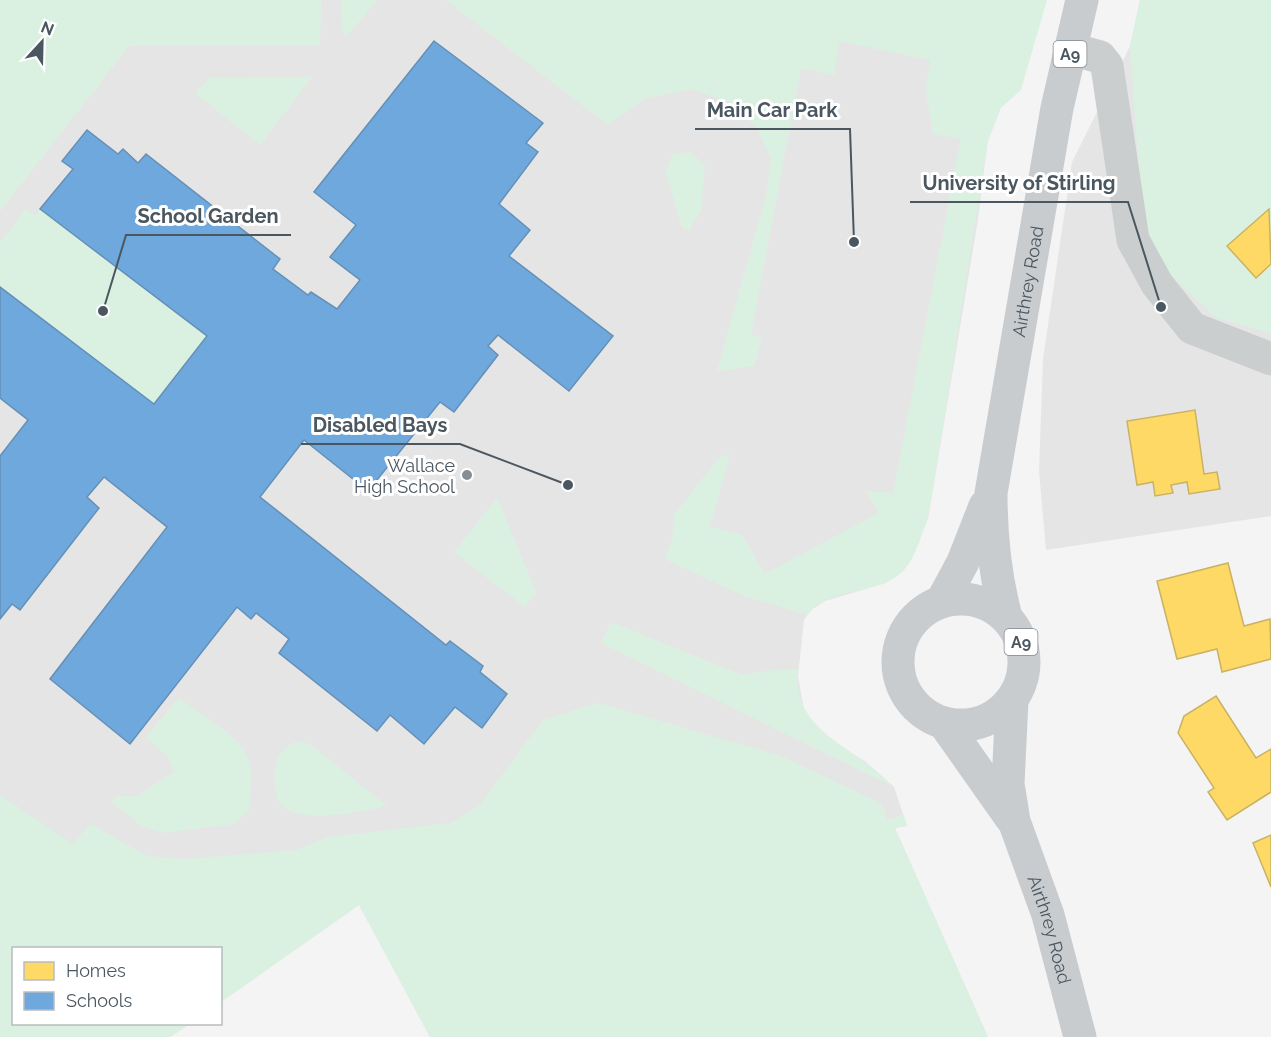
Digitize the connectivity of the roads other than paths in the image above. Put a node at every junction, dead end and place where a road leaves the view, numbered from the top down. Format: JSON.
{"nodes":[{"id":1,"x":1082,"y":0,"type":"edge"},
{"id":2,"x":1071,"y":49,"type":"junction"},
{"id":3,"x":1261,"y":356,"type":"edge"},
{"id":4,"x":991,"y":493,"type":"junction"},
{"id":5,"x":942,"y":601,"type":"junction"},
{"id":6,"x":1006,"y":617,"type":"junction"},
{"id":7,"x":1012,"y":700,"type":"junction"},
{"id":8,"x":944,"y":723,"type":"junction"},
{"id":9,"x":1014,"y":821,"type":"junction"},
{"id":10,"x":1080,"y":1037,"type":"edge"}],
"edges":[{"from":1,"to":2,"type":"main road","name":"Airthrey Road","number":"A9"},
{"from":2,"to":3,"type":"street"},
{"from":2,"to":4,"type":"main road","name":"Airthrey Road","number":"A9"},
{"from":4,"to":5,"type":"main road","number":"A9"},
{"from":4,"to":6,"type":"main road","number":"A9"},
{"from":5,"to":6,"type":"main road","number":"A9"},
{"from":5,"to":8,"type":"main road","number":"A9"},
{"from":6,"to":7,"type":"main road","number":"A9"},
{"from":7,"to":8,"type":"main road"},
{"from":7,"to":9,"type":"main road","number":"A9"},
{"from":8,"to":9,"type":"main road","number":"A9"},
{"from":9,"to":10,"type":"main road","name":"Airthrey Road","number":"A9"}]}
